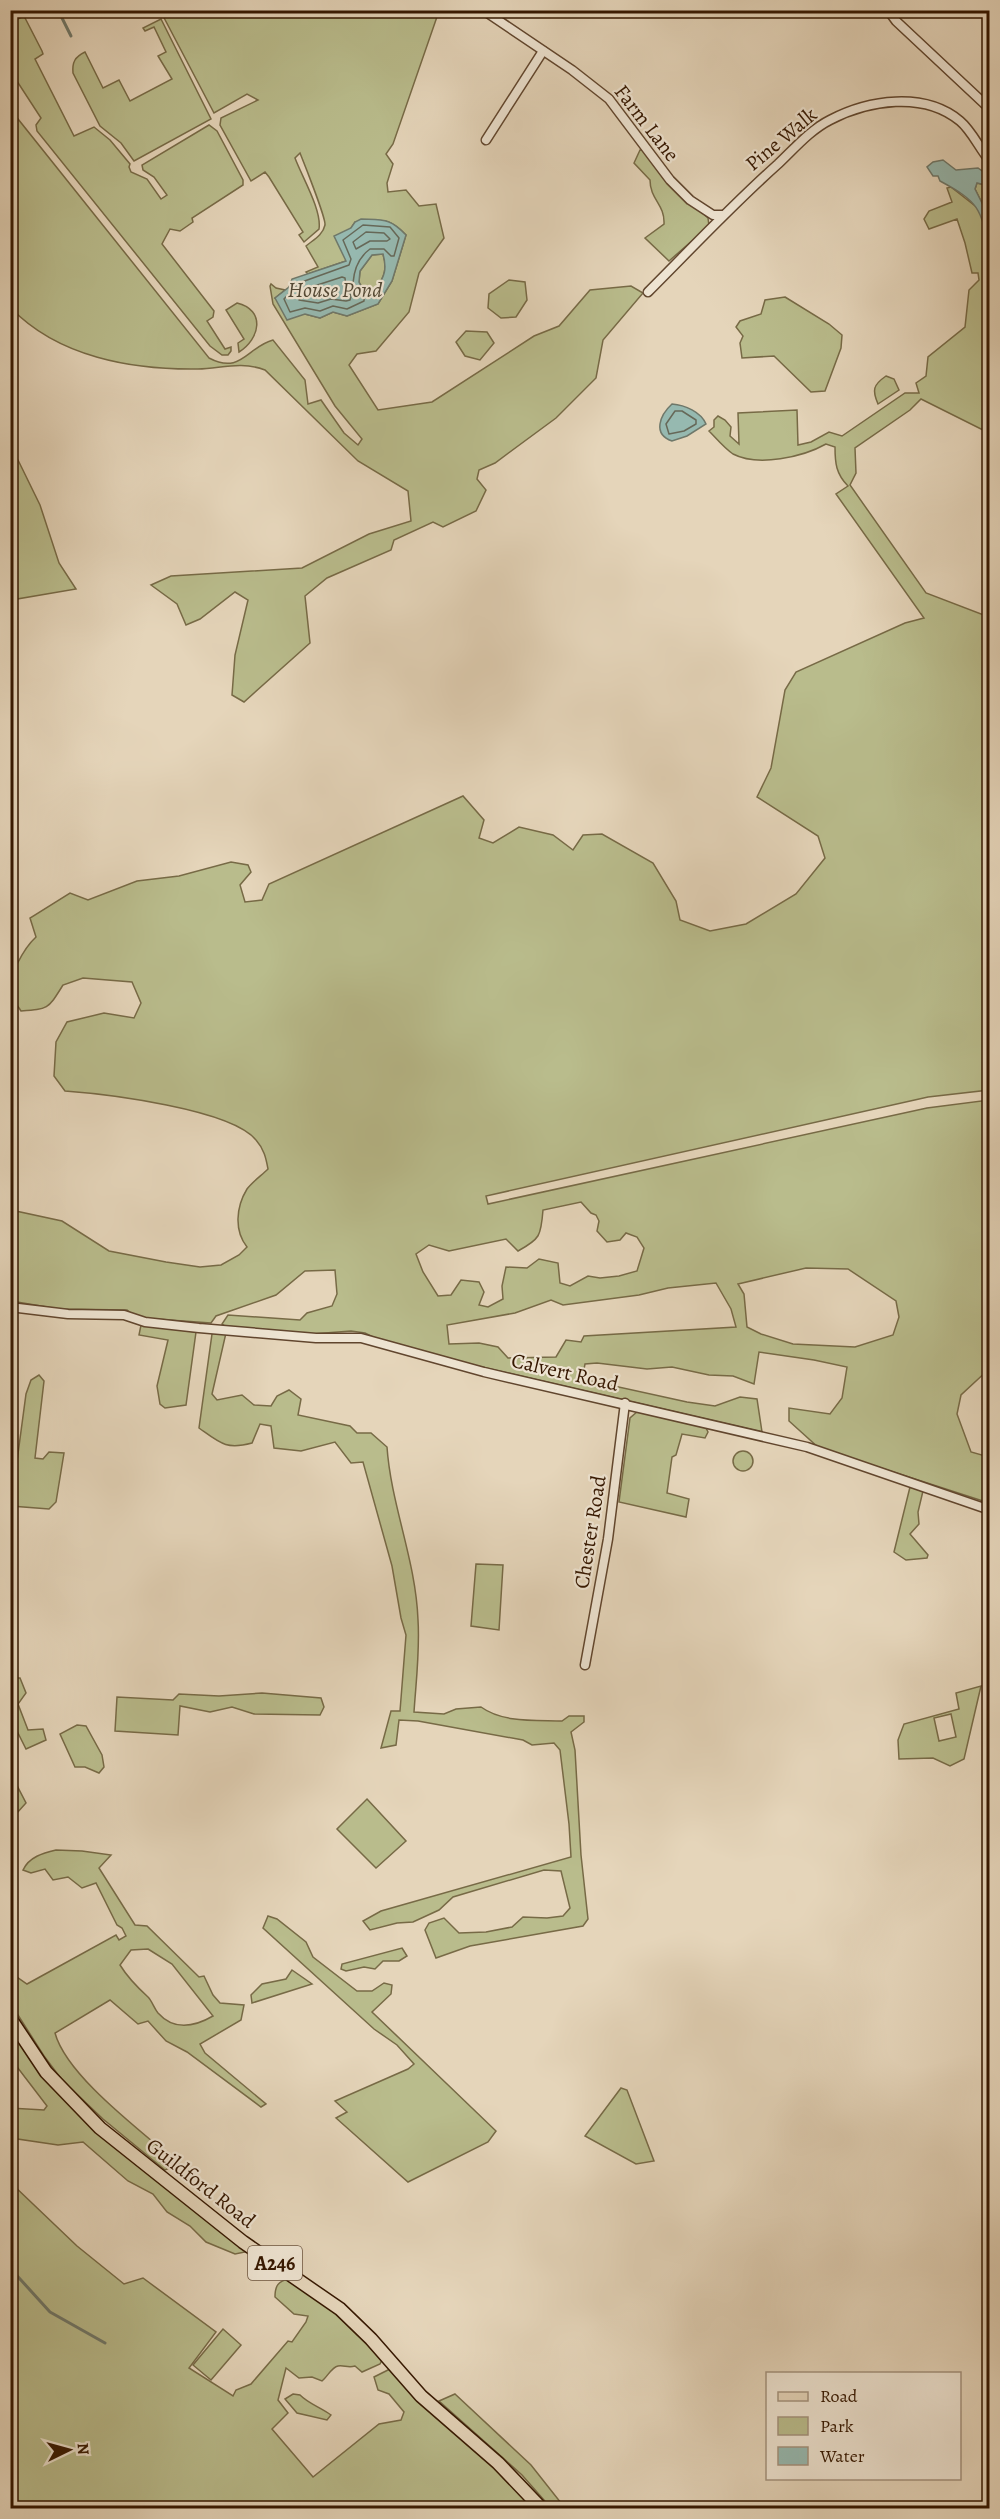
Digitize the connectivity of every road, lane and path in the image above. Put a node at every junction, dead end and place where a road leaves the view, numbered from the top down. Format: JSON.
{"nodes":[{"id":1,"x":483,"y":10,"type":"edge"},
{"id":2,"x":888,"y":10,"type":"edge"},
{"id":3,"x":543,"y":51,"type":"junction"},
{"id":4,"x":990,"y":109,"type":"edge"},
{"id":5,"x":486,"y":140,"type":"dead end"},
{"id":6,"x":990,"y":161,"type":"edge"},
{"id":7,"x":723,"y":216,"type":"junction"},
{"id":8,"x":648,"y":292,"type":"dead end"},
{"id":9,"x":10,"y":1307,"type":"edge"},
{"id":10,"x":625,"y":1403,"type":"junction"},
{"id":11,"x":990,"y":1510,"type":"edge"},
{"id":12,"x":585,"y":1665,"type":"dead end"},
{"id":13,"x":10,"y":2018,"type":"edge"},
{"id":14,"x":541,"y":2508,"type":"edge"}],
"edges":[{"from":1,"to":3,"type":"street","name":"Farm Lane"},
{"from":2,"to":4,"type":"street"},
{"from":3,"to":5,"type":"street"},
{"from":3,"to":7,"type":"street","name":"Farm Lane"},
{"from":6,"to":7,"type":"street","name":"Pine Walk"},
{"from":7,"to":8,"type":"street","name":"Pine Walk"},
{"from":9,"to":10,"type":"street","name":"Calvert Road"},
{"from":10,"to":11,"type":"street","name":"Calvert Road"},
{"from":10,"to":12,"type":"street","name":"Chester Road"},
{"from":13,"to":14,"type":"main road","name":"Guildford Road","number":"A246"}]}
